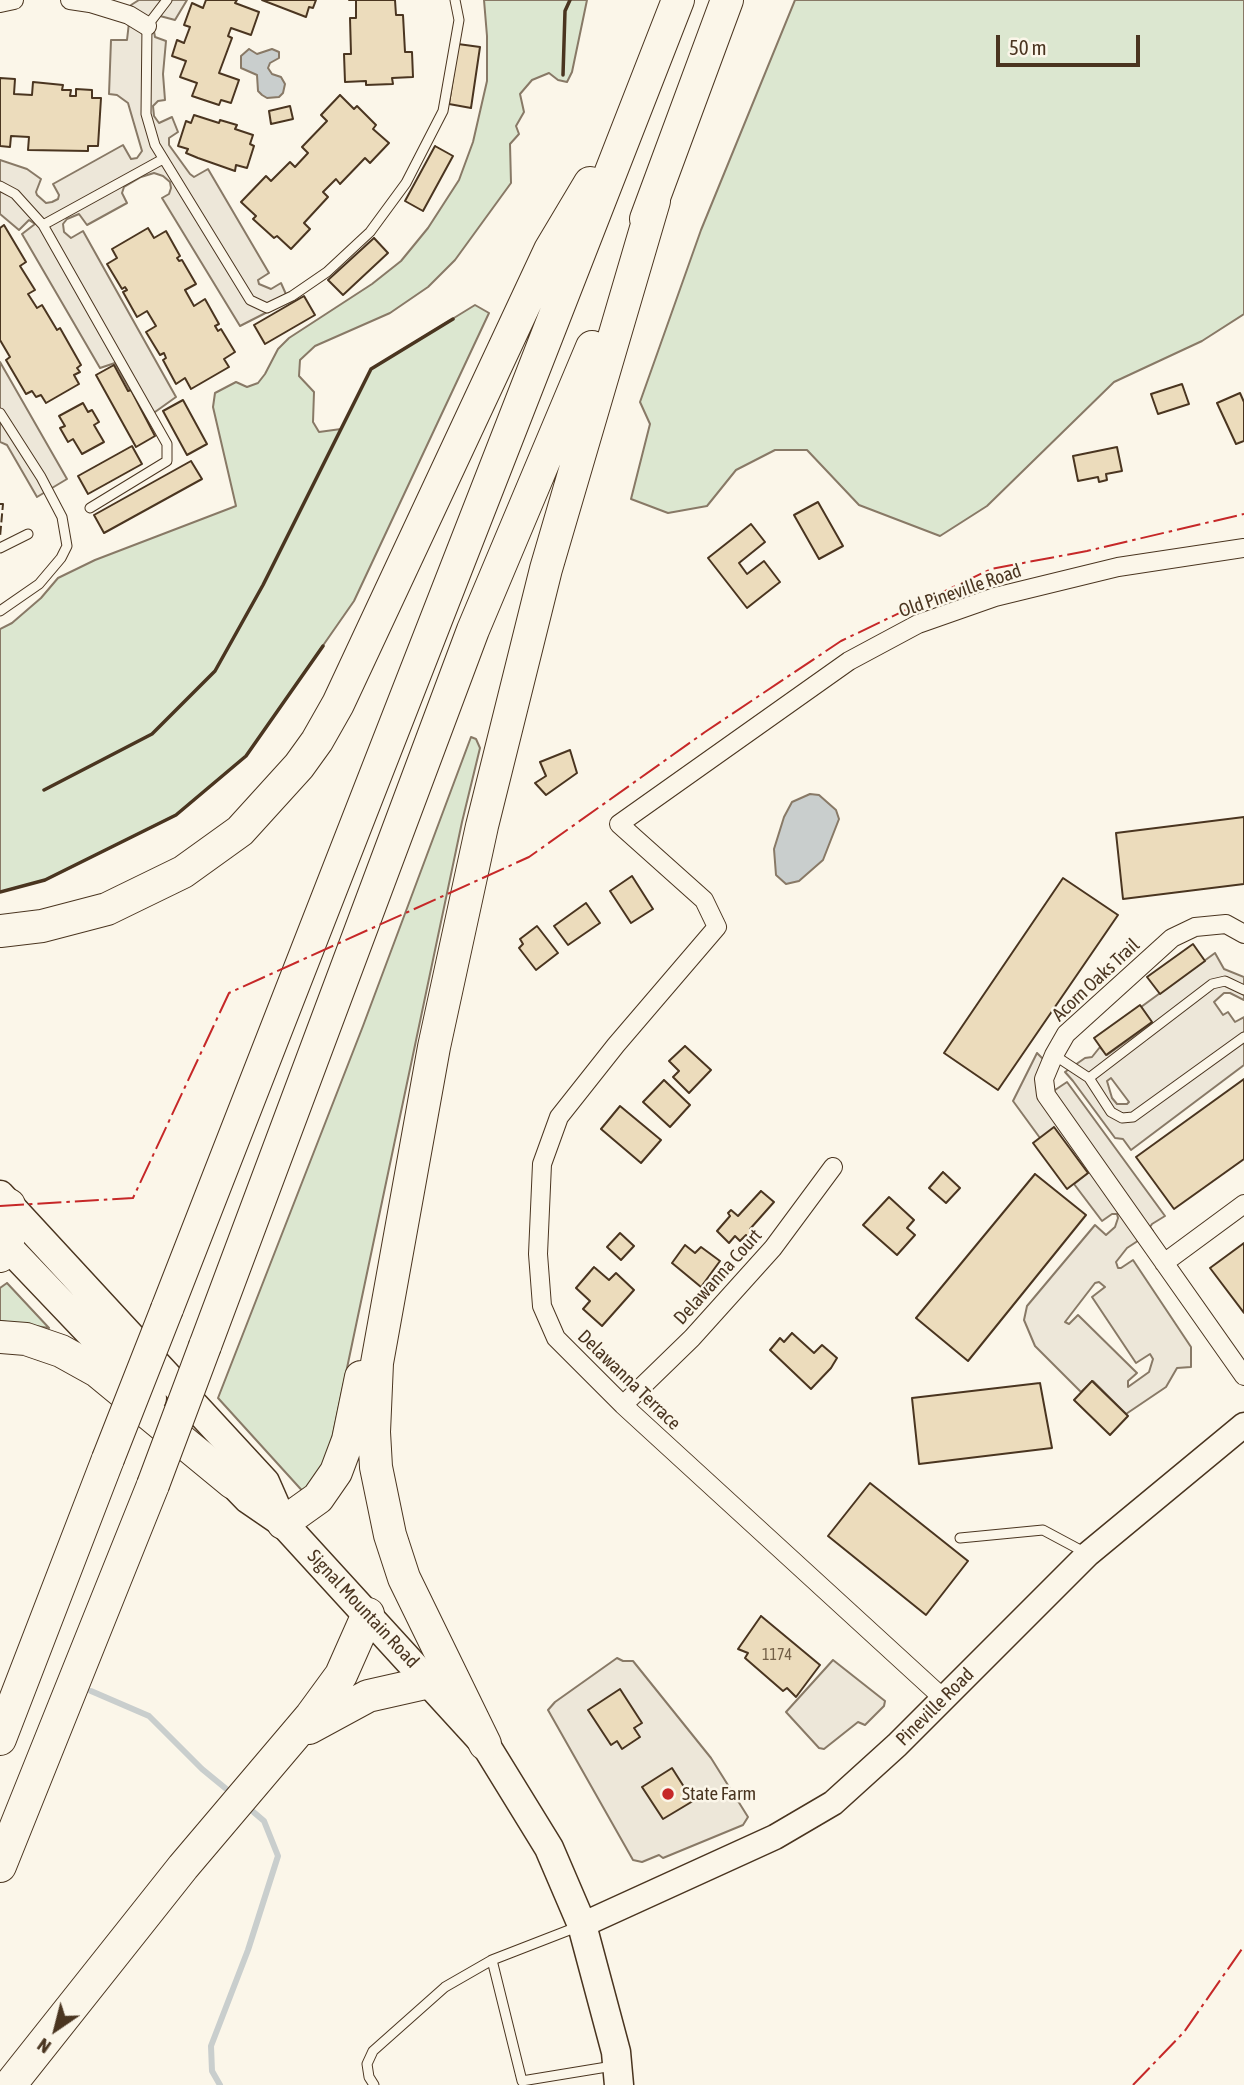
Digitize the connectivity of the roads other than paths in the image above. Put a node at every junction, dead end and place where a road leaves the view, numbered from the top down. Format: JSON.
{"nodes":[{"id":1,"x":14,"y":0,"type":"edge"},
{"id":2,"x":70,"y":0,"type":"edge"},
{"id":3,"x":167,"y":0,"type":"edge"},
{"id":4,"x":455,"y":0,"type":"edge"},
{"id":5,"x":678,"y":0,"type":"edge"},
{"id":6,"x":727,"y":0,"type":"edge"},
{"id":7,"x":0,"y":3,"type":"edge"},
{"id":8,"x":147,"y":26,"type":"junction"},
{"id":9,"x":634,"y":110,"type":"junction"},
{"id":10,"x":163,"y":159,"type":"junction"},
{"id":11,"x":0,"y":186,"type":"edge"},
{"id":12,"x":654,"y":201,"type":"junction"},
{"id":13,"x":43,"y":225,"type":"junction"},
{"id":14,"x":2,"y":420,"type":"edge"},
{"id":15,"x":90,"y":508,"type":"dead end"},
{"id":16,"x":27,"y":534,"type":"dead end"},
{"id":17,"x":0,"y":548,"type":"edge"},
{"id":18,"x":1244,"y":548,"type":"edge"},
{"id":19,"x":0,"y":611,"type":"edge"},
{"id":20,"x":619,"y":824,"type":"joint"},
{"id":21,"x":0,"y":931,"type":"edge"},
{"id":22,"x":1244,"y":934,"type":"edge"},
{"id":23,"x":1244,"y":990,"type":"edge"},
{"id":24,"x":1244,"y":1037,"type":"edge"},
{"id":25,"x":1054,"y":1055,"type":"junction"},
{"id":26,"x":1089,"y":1078,"type":"junction"},
{"id":27,"x":414,"y":1158,"type":"junction"},
{"id":28,"x":833,"y":1167,"type":"dead end"},
{"id":29,"x":5,"y":1200,"type":"edge"},
{"id":30,"x":1244,"y":1204,"type":"edge"},
{"id":31,"x":2,"y":1247,"type":"edge"},
{"id":32,"x":1164,"y":1263,"type":"junction"},
{"id":33,"x":0,"y":1337,"type":"edge"},
{"id":34,"x":1244,"y":1376,"type":"edge"},
{"id":35,"x":623,"y":1405,"type":"junction"},
{"id":36,"x":1244,"y":1425,"type":"edge"},
{"id":37,"x":233,"y":1483,"type":"junction"},
{"id":38,"x":283,"y":1523,"type":"junction"},
{"id":39,"x":960,"y":1538,"type":"dead end"},
{"id":40,"x":1088,"y":1554,"type":"junction"},
{"id":41,"x":368,"y":1615,"type":"junction"},
{"id":42,"x":430,"y":1682,"type":"junction"},
{"id":43,"x":944,"y":1699,"type":"junction"},
{"id":44,"x":295,"y":1736,"type":"junction"},
{"id":45,"x":0,"y":1738,"type":"edge"},
{"id":46,"x":485,"y":1744,"type":"junction"},
{"id":47,"x":0,"y":1866,"type":"edge"},
{"id":48,"x":582,"y":1925,"type":"junction"},
{"id":49,"x":492,"y":1959,"type":"junction"},
{"id":50,"x":618,"y":2075,"type":"edge"},
{"id":51,"x":549,"y":2081,"type":"edge"},
{"id":52,"x":10,"y":2085,"type":"edge"},
{"id":53,"x":374,"y":2085,"type":"edge"}],
"edges":[{"from":1,"to":7,"type":"street"},
{"from":2,"to":8,"type":"street"},
{"from":3,"to":8,"type":"lane"},
{"from":4,"to":10,"type":"lane"},
{"from":5,"to":9,"type":"highway"},
{"from":6,"to":12,"type":"highway"},
{"from":8,"to":10,"type":"lane"},
{"from":9,"to":21,"type":"highway"},
{"from":9,"to":45,"type":"highway","bridge":true},
{"from":10,"to":13,"type":"lane"},
{"from":11,"to":13,"type":"lane"},
{"from":12,"to":27,"type":"highway"},
{"from":12,"to":47,"type":"highway","bridge":true},
{"from":13,"to":15,"type":"lane"},
{"from":14,"to":19,"type":"lane"},
{"from":16,"to":17,"type":"lane"},
{"from":18,"to":20,"type":"street","name":"Old Pineville Road"},
{"from":20,"to":35,"type":"street","name":"Delawanna Terrace"},
{"from":22,"to":25,"type":"street","name":"Acorn Oaks Trail"},
{"from":23,"to":26,"type":"lane"},
{"from":24,"to":26,"type":"lane"},
{"from":25,"to":26,"type":"lane"},
{"from":25,"to":32,"type":"street","name":"Acorn Oaks Trail"},
{"from":27,"to":38,"type":"highway"},
{"from":27,"to":46,"type":"highway"},
{"from":28,"to":35,"type":"street","name":"Delawanna Court"},
{"from":29,"to":31,"type":"highway"},
{"from":29,"to":38,"type":"main road","name":"Signal Mountain Road"},
{"from":30,"to":32,"type":"street"},
{"from":31,"to":37,"type":"main road"},
{"from":32,"to":34,"type":"street","name":"Acorn Oaks Trail"},
{"from":33,"to":37,"type":"highway"},
{"from":35,"to":43,"type":"street","name":"Delawanna Terrace"},
{"from":36,"to":40,"type":"main road","name":"Pineville Road"},
{"from":37,"to":38,"type":"main road"},
{"from":38,"to":41,"type":"main road","name":"Signal Mountain Road"},
{"from":39,"to":40,"type":"lane"},
{"from":40,"to":43,"type":"main road","name":"Pineville Road"},
{"from":41,"to":42,"type":"main road","name":"Signal Mountain Road"},
{"from":41,"to":44,"type":"highway"},
{"from":42,"to":44,"type":"highway"},
{"from":42,"to":46,"type":"main road","name":"Signal Mountain Road"},
{"from":43,"to":48,"type":"main road","name":"Pineville Road"},
{"from":44,"to":52,"type":"highway"},
{"from":46,"to":48,"type":"main road","name":"Signal Mountain Road"},
{"from":48,"to":49,"type":"lane"},
{"from":48,"to":50,"type":"main road","name":"Signal Mountain Road"},
{"from":49,"to":51,"type":"lane"},
{"from":49,"to":53,"type":"lane"},
{"from":50,"to":51,"type":"lane"}]}
